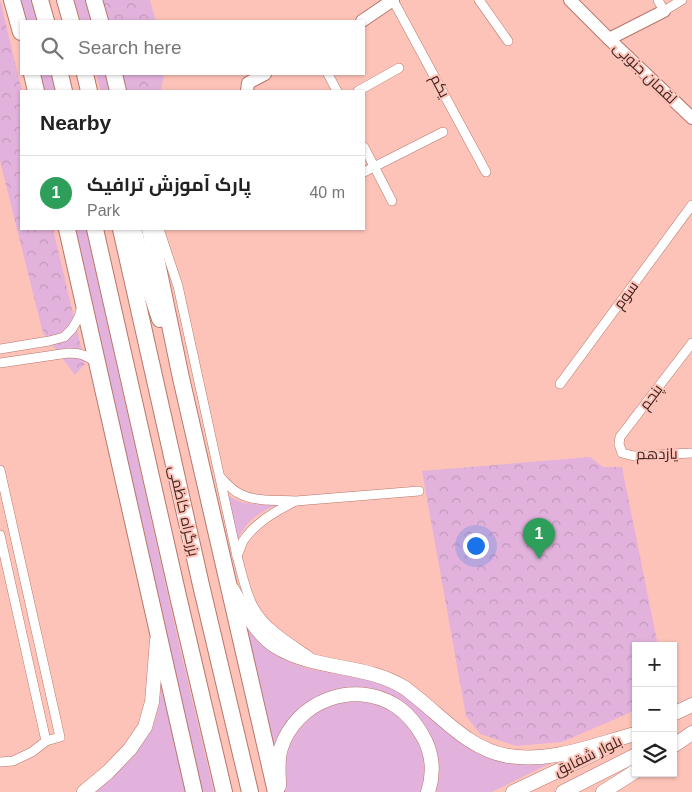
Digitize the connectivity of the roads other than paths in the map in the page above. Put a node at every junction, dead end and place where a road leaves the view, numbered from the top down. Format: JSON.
{"nodes":[{"id":1,"x":12,"y":0,"type":"edge"},
{"id":2,"x":40,"y":0,"type":"edge"},
{"id":3,"x":65,"y":0,"type":"edge"},
{"id":4,"x":94,"y":0,"type":"edge"},
{"id":5,"x":393,"y":0,"type":"edge"},
{"id":6,"x":479,"y":0,"type":"edge"},
{"id":7,"x":570,"y":0,"type":"edge"},
{"id":8,"x":682,"y":0,"type":"edge"},
{"id":9,"x":661,"y":6,"type":"edge"},
{"id":10,"x":46,"y":20,"type":"edge"},
{"id":11,"x":71,"y":20,"type":"edge"},
{"id":12,"x":100,"y":20,"type":"edge"},
{"id":13,"x":363,"y":20,"type":"edge"},
{"id":14,"x":20,"y":28,"type":"edge"},
{"id":15,"x":609,"y":39,"type":"junction"},
{"id":16,"x":508,"y":42,"type":"dead end"},
{"id":17,"x":399,"y":68,"type":"dead end"},
{"id":18,"x":32,"y":75,"type":"edge"},
{"id":19,"x":60,"y":75,"type":"edge"},
{"id":20,"x":85,"y":75,"type":"edge"},
{"id":21,"x":114,"y":75,"type":"edge"},
{"id":22,"x":263,"y":75,"type":"edge"},
{"id":23,"x":328,"y":75,"type":"edge"},
{"id":24,"x":36,"y":90,"type":"edge"},
{"id":25,"x":64,"y":90,"type":"edge"},
{"id":26,"x":90,"y":90,"type":"edge"},
{"id":27,"x":118,"y":90,"type":"edge"},
{"id":28,"x":247,"y":90,"type":"edge"},
{"id":29,"x":336,"y":90,"type":"edge"},
{"id":30,"x":360,"y":90,"type":"edge"},
{"id":31,"x":692,"y":118,"type":"edge"},
{"id":32,"x":443,"y":132,"type":"dead end"},
{"id":33,"x":365,"y":150,"type":"edge"},
{"id":34,"x":373,"y":167,"type":"junction"},
{"id":35,"x":365,"y":171,"type":"edge"},
{"id":36,"x":486,"y":172,"type":"dead end"},
{"id":37,"x":392,"y":201,"type":"dead end"},
{"id":38,"x":692,"y":205,"type":"edge"},
{"id":39,"x":67,"y":230,"type":"edge"},
{"id":40,"x":95,"y":230,"type":"edge"},
{"id":41,"x":121,"y":230,"type":"edge"},
{"id":42,"x":133,"y":230,"type":"edge"},
{"id":43,"x":150,"y":230,"type":"edge"},
{"id":44,"x":159,"y":230,"type":"edge"},
{"id":45,"x":83,"y":301,"type":"junction"},
{"id":46,"x":692,"y":344,"type":"edge"},
{"id":47,"x":0,"y":349,"type":"edge"},
{"id":48,"x":0,"y":363,"type":"edge"},
{"id":49,"x":97,"y":364,"type":"junction"},
{"id":50,"x":181,"y":378,"type":"junction"},
{"id":51,"x":560,"y":384,"type":"dead end"},
{"id":52,"x":622,"y":453,"type":"joint"},
{"id":53,"x":692,"y":453,"type":"edge"},
{"id":54,"x":0,"y":470,"type":"edge"},
{"id":55,"x":220,"y":476,"type":"junction"},
{"id":56,"x":419,"y":491,"type":"dead end"},
{"id":57,"x":296,"y":501,"type":"junction"},
{"id":58,"x":0,"y":535,"type":"edge"},
{"id":59,"x":237,"y":556,"type":"junction"},
{"id":60,"x":228,"y":583,"type":"junction"},
{"id":61,"x":157,"y":629,"type":"junction"},
{"id":62,"x":319,"y":663,"type":"junction"},
{"id":63,"x":692,"y":705,"type":"edge"},
{"id":64,"x":677,"y":712,"type":"edge"},
{"id":65,"x":692,"y":732,"type":"edge"},
{"id":66,"x":632,"y":735,"type":"edge"},
{"id":67,"x":632,"y":736,"type":"edge"},
{"id":68,"x":677,"y":737,"type":"edge"},
{"id":69,"x":46,"y":741,"type":"junction"},
{"id":70,"x":677,"y":743,"type":"edge"},
{"id":71,"x":632,"y":757,"type":"edge"},
{"id":72,"x":0,"y":762,"type":"edge"},
{"id":73,"x":632,"y":774,"type":"edge"},
{"id":74,"x":84,"y":792,"type":"edge"},
{"id":75,"x":194,"y":792,"type":"edge"},
{"id":76,"x":224,"y":792,"type":"edge"},
{"id":77,"x":250,"y":792,"type":"edge"},
{"id":78,"x":278,"y":792,"type":"edge"},
{"id":79,"x":428,"y":792,"type":"edge"},
{"id":80,"x":513,"y":792,"type":"edge"},
{"id":81,"x":563,"y":792,"type":"edge"},
{"id":82,"x":603,"y":792,"type":"edge"}],
"edges":[{"from":1,"to":14,"type":"highway"},
{"from":2,"to":10,"type":"highway"},
{"from":3,"to":11,"type":"highway"},
{"from":4,"to":12,"type":"highway"},
{"from":5,"to":13,"type":"street"},
{"from":5,"to":36,"type":"street","name":"یکم"},
{"from":6,"to":16,"type":"street"},
{"from":7,"to":15,"type":"street"},
{"from":8,"to":9,"type":"street"},
{"from":9,"to":15,"type":"street","name":"لقمان جنوبی"},
{"from":15,"to":31,"type":"street","name":"لقمان جنوبی"},
{"from":17,"to":30,"type":"street"},
{"from":18,"to":24,"type":"highway"},
{"from":19,"to":25,"type":"highway"},
{"from":20,"to":26,"type":"highway"},
{"from":21,"to":27,"type":"highway"},
{"from":22,"to":28,"type":"street"},
{"from":23,"to":29,"type":"street"},
{"from":32,"to":34,"type":"street"},
{"from":33,"to":34,"type":"street"},
{"from":34,"to":35,"type":"street"},
{"from":34,"to":37,"type":"street"},
{"from":38,"to":51,"type":"street","name":"سوم"},
{"from":39,"to":45,"type":"highway"},
{"from":40,"to":76,"type":"highway","name":"بزرگراه کاظمی"},
{"from":41,"to":77,"type":"highway","name":"بزرگراه کاظمی"},
{"from":42,"to":50,"type":"highway"},
{"from":43,"to":50,"type":"highway","name":"بزرگراه کاظمی"},
{"from":44,"to":55,"type":"street"},
{"from":45,"to":47,"type":"street"},
{"from":45,"to":49,"type":"highway"},
{"from":46,"to":52,"type":"street","name":"پنجم"},
{"from":48,"to":49,"type":"street"},
{"from":49,"to":61,"type":"highway"},
{"from":50,"to":60,"type":"highway","name":"بزرگراه کاظمی"},
{"from":52,"to":53,"type":"street","name":"یازدهم"},
{"from":54,"to":69,"type":"street"},
{"from":55,"to":57,"type":"street"},
{"from":55,"to":59,"type":"street"},
{"from":56,"to":57,"type":"street"},
{"from":57,"to":59,"type":"street"},
{"from":58,"to":69,"type":"street"},
{"from":59,"to":62,"type":"street"},
{"from":60,"to":62,"type":"main road"},
{"from":60,"to":78,"type":"highway","name":"بزرگراه کاظمی"},
{"from":61,"to":74,"type":"main road"},
{"from":61,"to":75,"type":"highway"},
{"from":62,"to":66,"type":"main road"},
{"from":63,"to":64,"type":"main road"},
{"from":65,"to":68,"type":"main road"},
{"from":65,"to":70,"type":"main road"},
{"from":67,"to":80,"type":"main road","name":"بلوار شقایق"},
{"from":69,"to":72,"type":"street"},
{"from":71,"to":81,"type":"main road","name":"بلوار شقایق"},
{"from":73,"to":82,"type":"main road"},
{"from":78,"to":79,"type":"main road"}]}
